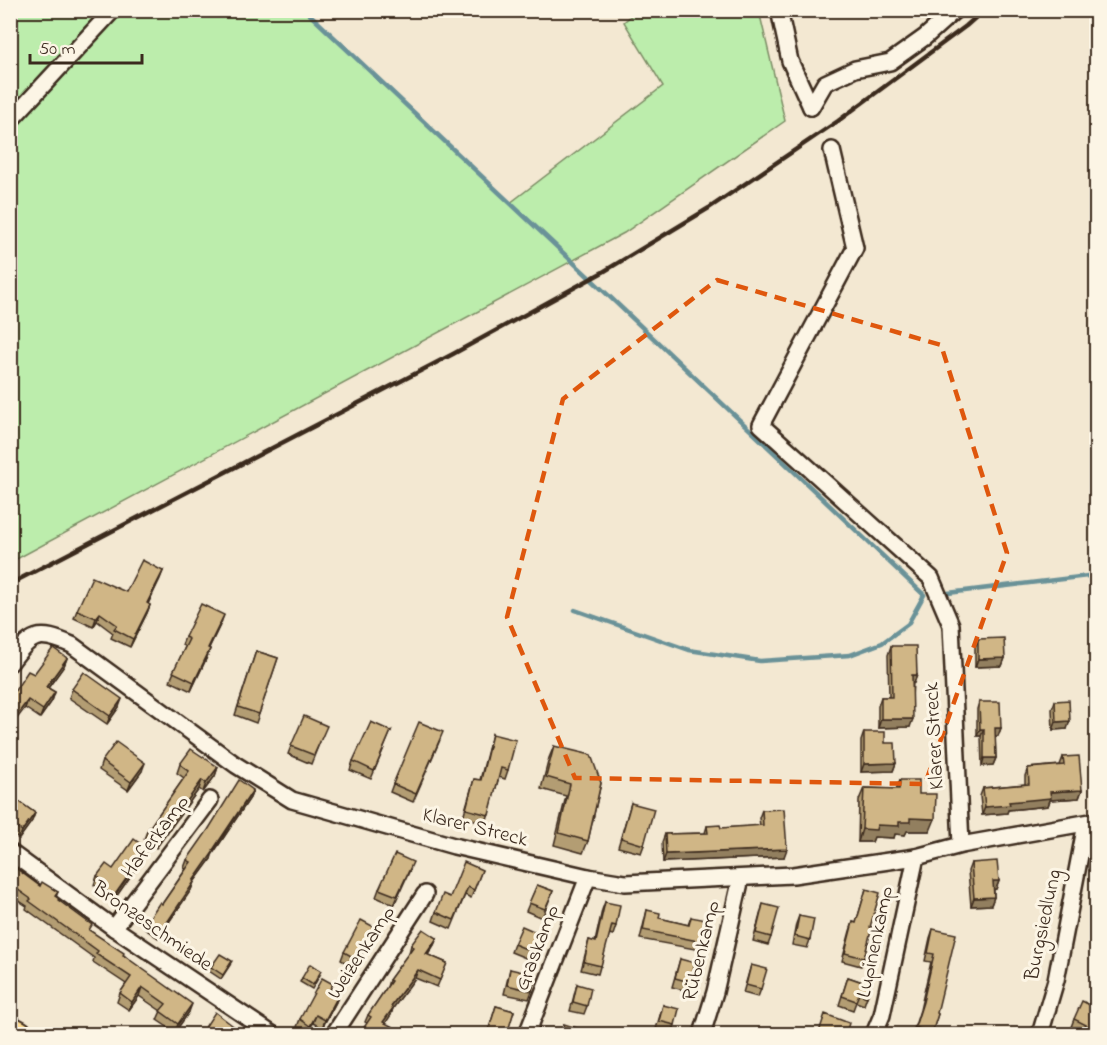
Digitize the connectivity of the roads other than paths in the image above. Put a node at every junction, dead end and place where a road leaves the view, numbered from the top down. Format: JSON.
{"nodes":[{"id":1,"x":113,"y":10,"type":"edge"},
{"id":2,"x":779,"y":10,"type":"edge"},
{"id":3,"x":956,"y":10,"type":"edge"},
{"id":4,"x":12,"y":117,"type":"edge"},
{"id":5,"x":832,"y":150,"type":"dead end"},
{"id":6,"x":10,"y":663,"type":"edge"},
{"id":7,"x":210,"y":800,"type":"dead end"},
{"id":8,"x":1091,"y":822,"type":"edge"},
{"id":9,"x":961,"y":845,"type":"junction"},
{"id":10,"x":10,"y":852,"type":"edge"},
{"id":11,"x":916,"y":857,"type":"junction"},
{"id":12,"x":588,"y":877,"type":"junction"},
{"id":13,"x":741,"y":878,"type":"junction"},
{"id":14,"x":425,"y":894,"type":"dead end"},
{"id":15,"x":114,"y":928,"type":"junction"},
{"id":16,"x":10,"y":1029,"type":"edge"},
{"id":17,"x":19,"y":1035,"type":"edge"},
{"id":18,"x":272,"y":1035,"type":"edge"},
{"id":19,"x":334,"y":1035,"type":"edge"},
{"id":20,"x":527,"y":1035,"type":"edge"},
{"id":21,"x":702,"y":1035,"type":"edge"},
{"id":22,"x":874,"y":1035,"type":"edge"},
{"id":23,"x":1042,"y":1035,"type":"edge"}],
"edges":[{"from":1,"to":4,"type":"street"},
{"from":2,"to":3,"type":"street"},
{"from":5,"to":9,"type":"street","name":"Klarer Streck"},
{"from":6,"to":12,"type":"street","name":"Klarer Streck"},
{"from":7,"to":15,"type":"street","name":"Haferkamp"},
{"from":8,"to":9,"type":"street","name":"Klarer Streck"},
{"from":8,"to":23,"type":"street","name":"Burgsiedlung"},
{"from":9,"to":11,"type":"street","name":"Klarer Streck"},
{"from":10,"to":15,"type":"street","name":"Bronzeschmiede"},
{"from":11,"to":13,"type":"street","name":"Klarer Streck"},
{"from":11,"to":22,"type":"street","name":"Lupinenkamp"},
{"from":12,"to":13,"type":"street","name":"Klarer Streck"},
{"from":12,"to":20,"type":"street","name":"Graskamp"},
{"from":13,"to":21,"type":"street","name":"Rübenkamp"},
{"from":14,"to":19,"type":"street","name":"Weizenkamp"},
{"from":15,"to":18,"type":"street","name":"Bronzeschmiede"},
{"from":16,"to":17,"type":"main road"}]}
